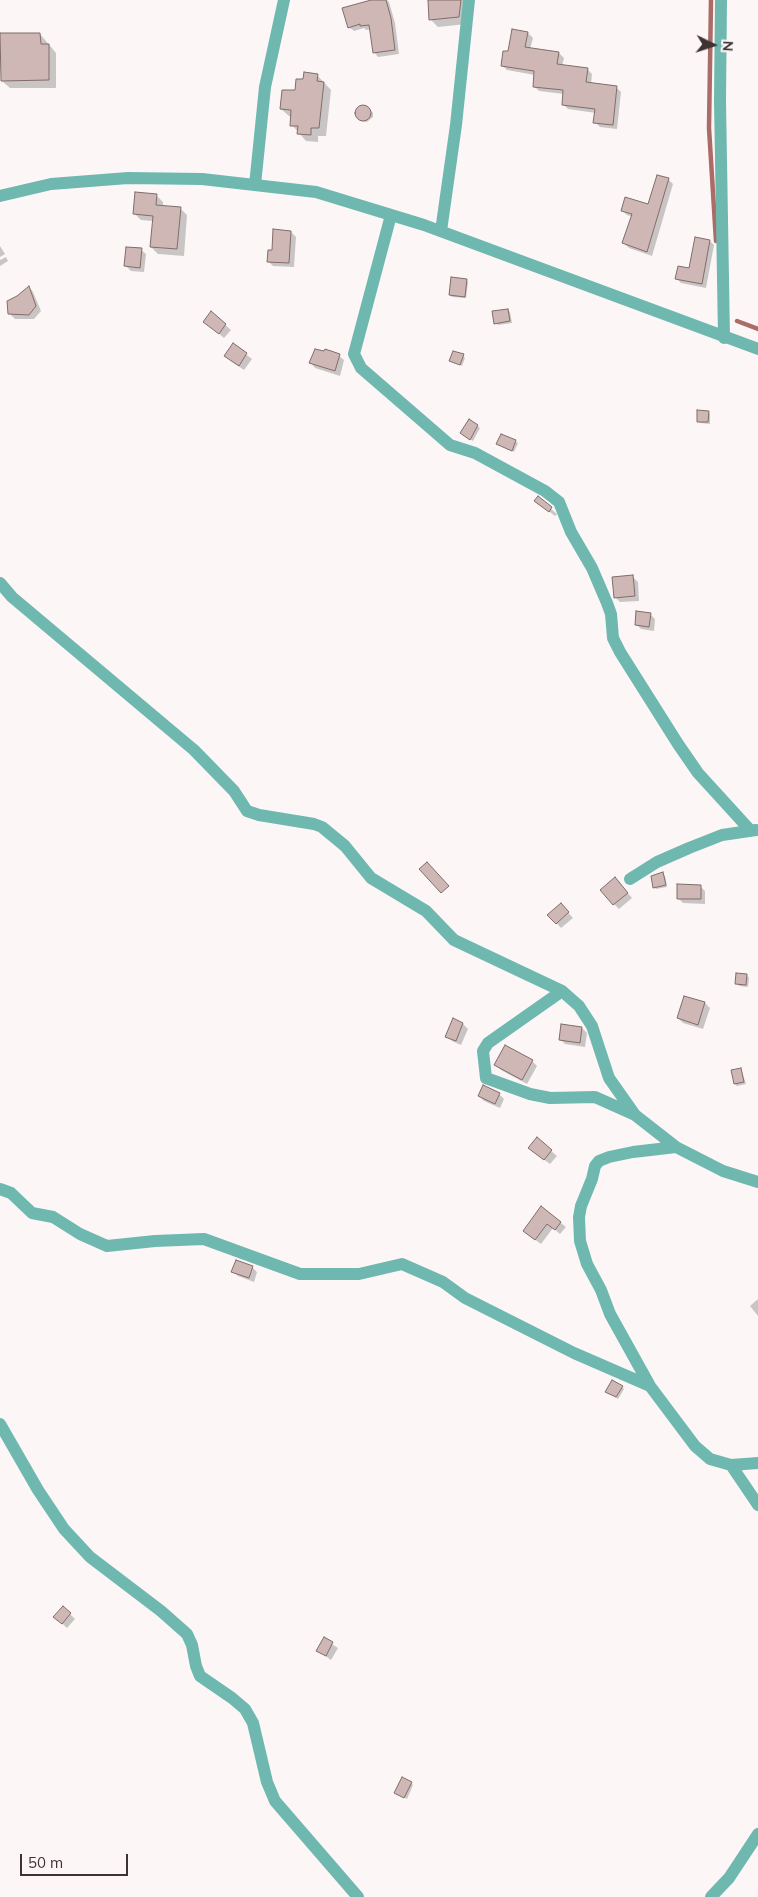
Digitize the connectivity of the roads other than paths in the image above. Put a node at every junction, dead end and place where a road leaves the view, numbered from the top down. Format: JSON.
{"nodes":[{"id":1,"x":284,"y":0,"type":"edge"},
{"id":2,"x":469,"y":0,"type":"edge"},
{"id":3,"x":721,"y":0,"type":"edge"},
{"id":4,"x":255,"y":185,"type":"junction"},
{"id":5,"x":0,"y":196,"type":"edge"},
{"id":6,"x":390,"y":215,"type":"junction"},
{"id":7,"x":441,"y":231,"type":"junction"},
{"id":8,"x":724,"y":338,"type":"junction"},
{"id":9,"x":758,"y":350,"type":"edge"},
{"id":10,"x":0,"y":583,"type":"edge"},
{"id":11,"x":754,"y":830,"type":"edge"},
{"id":12,"x":630,"y":879,"type":"dead end"},
{"id":13,"x":562,"y":991,"type":"junction"},
{"id":14,"x":635,"y":1115,"type":"junction"},
{"id":15,"x":676,"y":1147,"type":"junction"},
{"id":16,"x":758,"y":1182,"type":"edge"},
{"id":17,"x":0,"y":1189,"type":"edge"},
{"id":18,"x":650,"y":1386,"type":"junction"},
{"id":19,"x":0,"y":1424,"type":"edge"},
{"id":20,"x":758,"y":1463,"type":"edge"},
{"id":21,"x":731,"y":1465,"type":"junction"},
{"id":22,"x":758,"y":1505,"type":"edge"},
{"id":23,"x":758,"y":1834,"type":"edge"},
{"id":24,"x":358,"y":1897,"type":"edge"},
{"id":25,"x":711,"y":1897,"type":"edge"}],
"edges":[{"from":1,"to":4,"type":"street"},
{"from":2,"to":7,"type":"street"},
{"from":3,"to":8,"type":"street"},
{"from":4,"to":5,"type":"street"},
{"from":4,"to":6,"type":"street"},
{"from":6,"to":7,"type":"street"},
{"from":6,"to":11,"type":"street"},
{"from":7,"to":8,"type":"street"},
{"from":8,"to":9,"type":"street"},
{"from":10,"to":13,"type":"street"},
{"from":11,"to":12,"type":"street"},
{"from":13,"to":14,"type":"street"},
{"from":13,"to":14,"type":"street"},
{"from":14,"to":15,"type":"street"},
{"from":15,"to":16,"type":"street"},
{"from":15,"to":18,"type":"street"},
{"from":17,"to":18,"type":"street"},
{"from":18,"to":21,"type":"street"},
{"from":19,"to":24,"type":"street"},
{"from":20,"to":21,"type":"street"},
{"from":21,"to":22,"type":"street"},
{"from":23,"to":25,"type":"street"}]}
